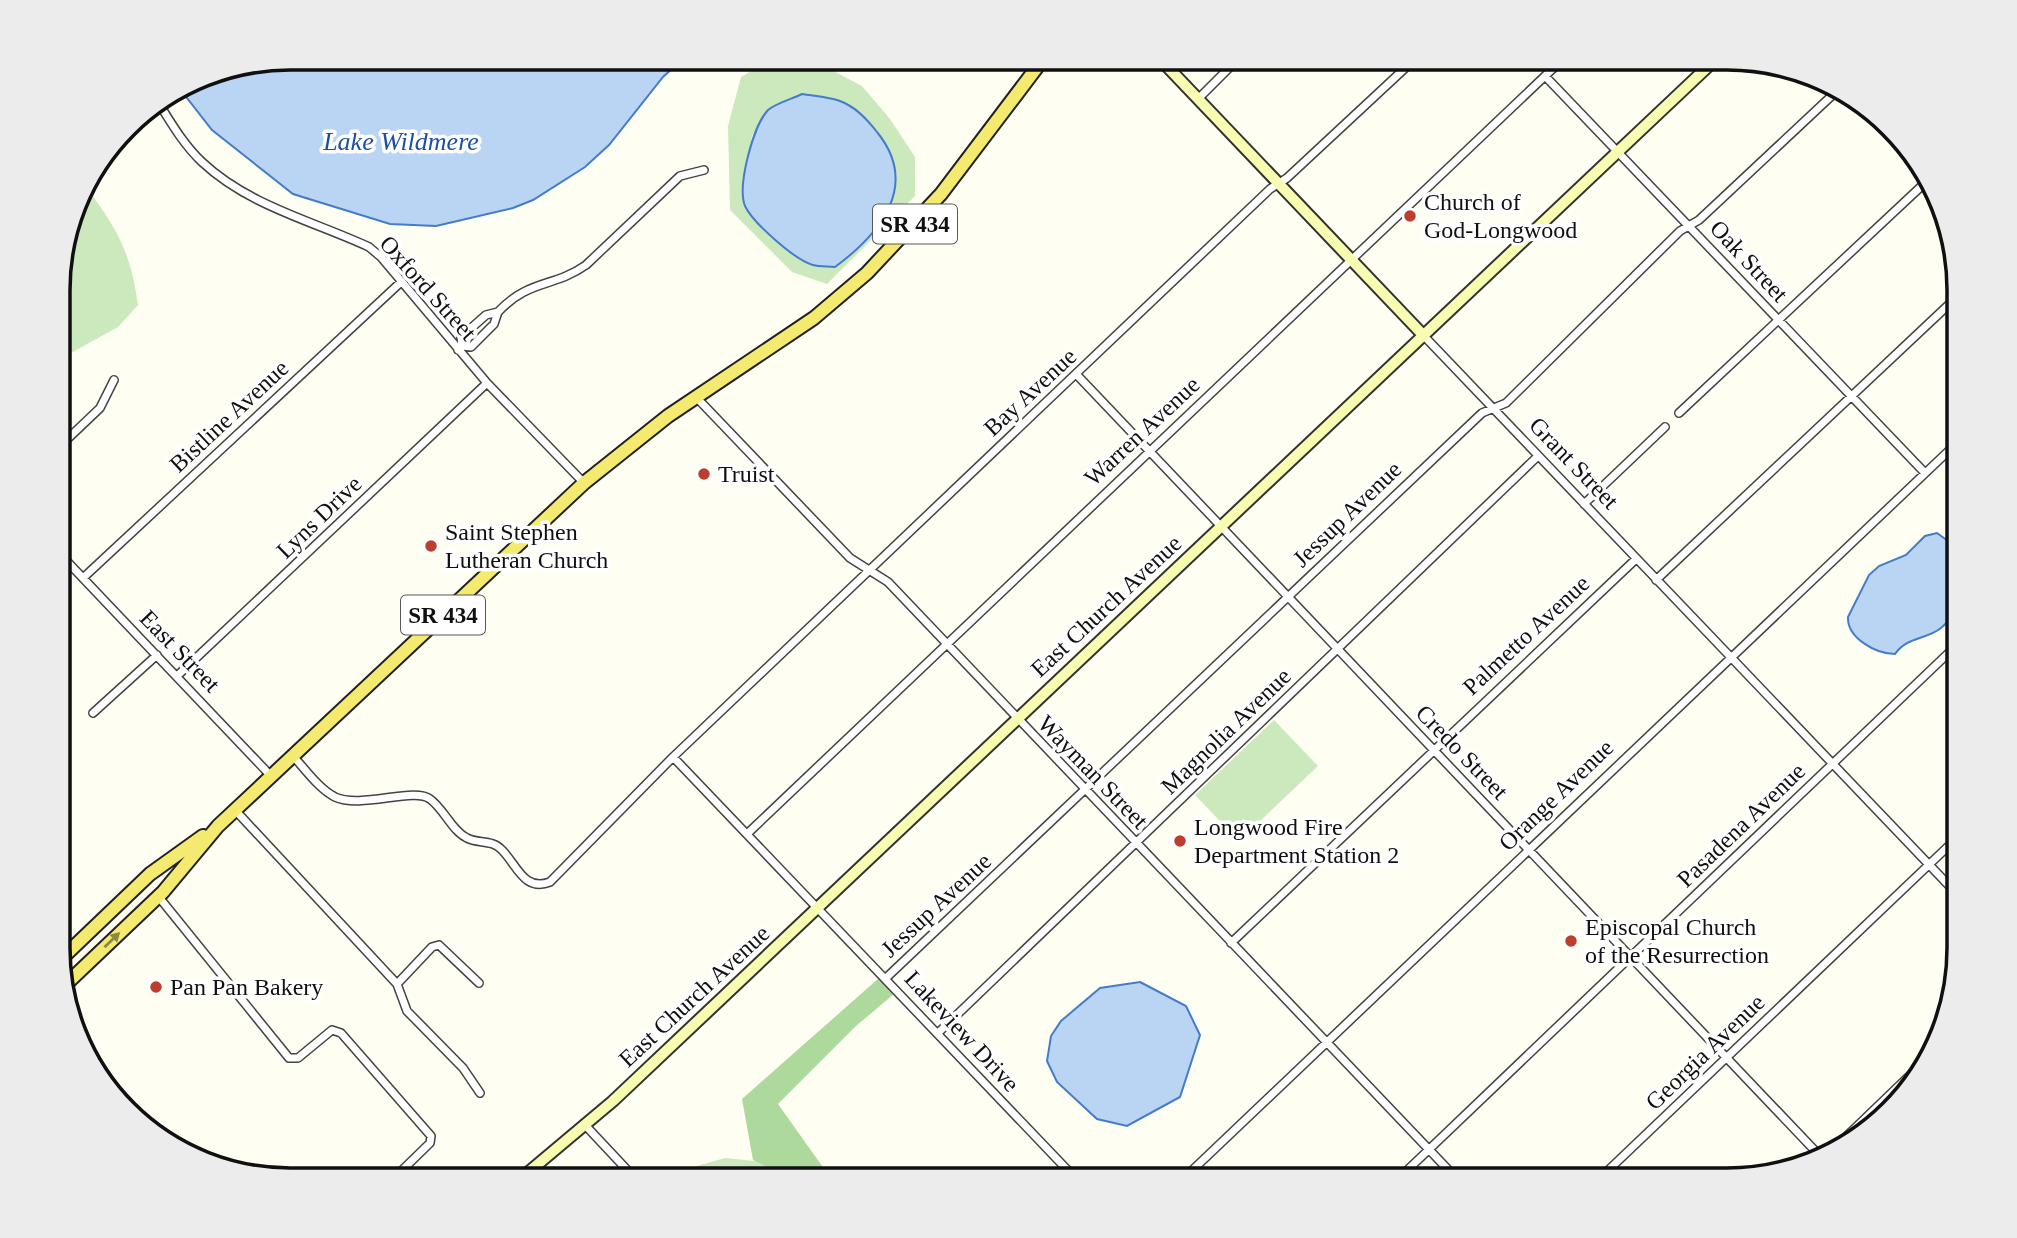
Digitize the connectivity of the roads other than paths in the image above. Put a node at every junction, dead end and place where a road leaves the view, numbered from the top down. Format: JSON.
{"nodes":[{"id":1,"x":1035,"y":70,"type":"edge"},
{"id":2,"x":1170,"y":70,"type":"edge"},
{"id":3,"x":1227,"y":70,"type":"edge"},
{"id":4,"x":1403,"y":70,"type":"edge"},
{"id":5,"x":1551,"y":70,"type":"edge"},
{"id":6,"x":1704,"y":70,"type":"edge"},
{"id":7,"x":1545,"y":76,"type":"junction"},
{"id":8,"x":1831,"y":96,"type":"edge"},
{"id":9,"x":1198,"y":99,"type":"junction"},
{"id":10,"x":164,"y":110,"type":"edge"},
{"id":11,"x":1618,"y":152,"type":"junction"},
{"id":12,"x":704,"y":170,"type":"dead end"},
{"id":13,"x":1278,"y":184,"type":"junction"},
{"id":14,"x":1921,"y":187,"type":"edge"},
{"id":15,"x":1689,"y":226,"type":"junction"},
{"id":16,"x":1351,"y":260,"type":"junction"},
{"id":17,"x":401,"y":282,"type":"junction"},
{"id":18,"x":1947,"y":306,"type":"edge"},
{"id":19,"x":498,"y":313,"type":"junction"},
{"id":20,"x":1778,"y":320,"type":"junction"},
{"id":21,"x":1424,"y":337,"type":"junction"},
{"id":22,"x":460,"y":348,"type":"junction"},
{"id":23,"x":1077,"y":374,"type":"junction"},
{"id":24,"x":114,"y":380,"type":"dead end"},
{"id":25,"x":487,"y":383,"type":"junction"},
{"id":26,"x":1853,"y":395,"type":"junction"},
{"id":27,"x":696,"y":397,"type":"junction"},
{"id":28,"x":1493,"y":408,"type":"junction"},
{"id":29,"x":1679,"y":414,"type":"dead end"},
{"id":30,"x":1665,"y":427,"type":"dead end"},
{"id":31,"x":70,"y":436,"type":"edge"},
{"id":32,"x":1148,"y":451,"type":"junction"},
{"id":33,"x":1947,"y":452,"type":"edge"},
{"id":34,"x":1538,"y":456,"type":"junction"},
{"id":35,"x":1925,"y":473,"type":"junction"},
{"id":36,"x":584,"y":483,"type":"junction"},
{"id":37,"x":1584,"y":504,"type":"junction"},
{"id":38,"x":1222,"y":527,"type":"junction"},
{"id":39,"x":1636,"y":559,"type":"junction"},
{"id":40,"x":70,"y":564,"type":"edge"},
{"id":41,"x":869,"y":571,"type":"junction"},
{"id":42,"x":83,"y":578,"type":"junction"},
{"id":43,"x":1656,"y":580,"type":"junction"},
{"id":44,"x":1288,"y":597,"type":"junction"},
{"id":45,"x":946,"y":643,"type":"junction"},
{"id":46,"x":1339,"y":650,"type":"junction"},
{"id":47,"x":157,"y":655,"type":"junction"},
{"id":48,"x":1947,"y":655,"type":"edge"},
{"id":49,"x":1731,"y":656,"type":"junction"},
{"id":50,"x":177,"y":676,"type":"junction"},
{"id":51,"x":93,"y":713,"type":"dead end"},
{"id":52,"x":1016,"y":718,"type":"junction"},
{"id":53,"x":1433,"y":750,"type":"junction"},
{"id":54,"x":293,"y":756,"type":"junction"},
{"id":55,"x":673,"y":757,"type":"junction"},
{"id":56,"x":1833,"y":764,"type":"junction"},
{"id":57,"x":271,"y":776,"type":"junction"},
{"id":58,"x":1085,"y":790,"type":"junction"},
{"id":59,"x":235,"y":810,"type":"junction"},
{"id":60,"x":218,"y":826,"type":"junction"},
{"id":61,"x":748,"y":833,"type":"junction"},
{"id":62,"x":1135,"y":844,"type":"junction"},
{"id":63,"x":1947,"y":848,"type":"edge"},
{"id":64,"x":1527,"y":849,"type":"junction"},
{"id":65,"x":1929,"y":865,"type":"junction"},
{"id":66,"x":1947,"y":884,"type":"edge"},
{"id":67,"x":158,"y":896,"type":"junction"},
{"id":68,"x":818,"y":907,"type":"junction"},
{"id":69,"x":1231,"y":943,"type":"junction"},
{"id":70,"x":70,"y":950,"type":"edge"},
{"id":71,"x":1631,"y":958,"type":"junction"},
{"id":72,"x":72,"y":978,"type":"edge"},
{"id":73,"x":886,"y":978,"type":"junction"},
{"id":74,"x":397,"y":984,"type":"junction"},
{"id":75,"x":479,"y":984,"type":"dead end"},
{"id":76,"x":938,"y":1033,"type":"junction"},
{"id":77,"x":1325,"y":1043,"type":"junction"},
{"id":78,"x":1727,"y":1058,"type":"junction"},
{"id":79,"x":1898,"y":1087,"type":"edge"},
{"id":80,"x":480,"y":1093,"type":"dead end"},
{"id":81,"x":585,"y":1125,"type":"junction"},
{"id":82,"x":1859,"y":1125,"type":"edge"},
{"id":83,"x":1429,"y":1149,"type":"junction"},
{"id":84,"x":1814,"y":1150,"type":"edge"},
{"id":85,"x":404,"y":1168,"type":"edge"},
{"id":86,"x":533,"y":1168,"type":"edge"},
{"id":87,"x":625,"y":1168,"type":"edge"},
{"id":88,"x":1066,"y":1168,"type":"edge"},
{"id":89,"x":1195,"y":1168,"type":"edge"},
{"id":90,"x":1409,"y":1168,"type":"edge"},
{"id":91,"x":1447,"y":1168,"type":"edge"},
{"id":92,"x":1611,"y":1168,"type":"edge"}],
"edges":[{"from":1,"to":27,"type":"main road","number":"SR 434"},
{"from":2,"to":9,"type":"street","name":"Grant Street"},
{"from":3,"to":9,"type":"street"},
{"from":4,"to":13,"type":"street","name":"Bay Avenue"},
{"from":5,"to":7,"type":"street","name":"Warren Avenue"},
{"from":6,"to":11,"type":"street","name":"East Church Avenue"},
{"from":7,"to":11,"type":"street","name":"Oak Street"},
{"from":7,"to":16,"type":"street","name":"Warren Avenue"},
{"from":8,"to":15,"type":"street","name":"Jessup Avenue"},
{"from":9,"to":13,"type":"street","name":"Grant Street"},
{"from":10,"to":17,"type":"street","name":"Oxford Street"},
{"from":11,"to":15,"type":"street","name":"Oak Street"},
{"from":11,"to":21,"type":"street","name":"East Church Avenue"},
{"from":12,"to":19,"type":"street"},
{"from":13,"to":16,"type":"street","name":"Grant Street"},
{"from":13,"to":23,"type":"street","name":"Bay Avenue"},
{"from":14,"to":20,"type":"street"},
{"from":15,"to":20,"type":"street","name":"Oak Street"},
{"from":15,"to":28,"type":"street","name":"Jessup Avenue"},
{"from":16,"to":21,"type":"street","name":"Grant Street"},
{"from":16,"to":32,"type":"street","name":"Warren Avenue"},
{"from":17,"to":22,"type":"street","name":"Oxford Street"},
{"from":17,"to":42,"type":"street","name":"Bistline Avenue"},
{"from":18,"to":26,"type":"street"},
{"from":19,"to":22,"type":"street"},
{"from":19,"to":22,"type":"street"},
{"from":20,"to":26,"type":"street","name":"Oak Street"},
{"from":20,"to":29,"type":"street"},
{"from":21,"to":28,"type":"street","name":"Grant Street"},
{"from":21,"to":38,"type":"street","name":"East Church Avenue"},
{"from":22,"to":25,"type":"street","name":"Oxford Street"},
{"from":23,"to":32,"type":"street","name":"Credo Street"},
{"from":23,"to":41,"type":"street","name":"Bay Avenue"},
{"from":24,"to":31,"type":"street"},
{"from":25,"to":36,"type":"street","name":"Oxford Street"},
{"from":25,"to":50,"type":"street","name":"Lyns Drive"},
{"from":26,"to":35,"type":"street","name":"Oak Street"},
{"from":26,"to":43,"type":"street"},
{"from":27,"to":36,"type":"main road","number":"SR 434"},
{"from":27,"to":41,"type":"street","name":"Wayman Street"},
{"from":28,"to":34,"type":"street","name":"Grant Street"},
{"from":28,"to":44,"type":"street","name":"Jessup Avenue"},
{"from":30,"to":37,"type":"street"},
{"from":32,"to":38,"type":"street","name":"Credo Street"},
{"from":32,"to":45,"type":"street","name":"Warren Avenue"},
{"from":33,"to":35,"type":"street","name":"Orange Avenue"},
{"from":34,"to":37,"type":"street","name":"Grant Street"},
{"from":34,"to":46,"type":"street","name":"Magnolia Avenue"},
{"from":35,"to":49,"type":"street","name":"Orange Avenue"},
{"from":36,"to":54,"type":"main road","number":"SR 434"},
{"from":37,"to":39,"type":"street","name":"Grant Street"},
{"from":38,"to":44,"type":"street","name":"Credo Street"},
{"from":38,"to":52,"type":"street","name":"East Church Avenue"},
{"from":39,"to":43,"type":"street","name":"Grant Street"},
{"from":39,"to":53,"type":"street","name":"Palmetto Avenue"},
{"from":40,"to":42,"type":"street","name":"East Street"},
{"from":41,"to":45,"type":"street","name":"Wayman Street"},
{"from":41,"to":55,"type":"street","name":"Bay Avenue"},
{"from":42,"to":47,"type":"street","name":"East Street"},
{"from":43,"to":49,"type":"street","name":"Grant Street"},
{"from":44,"to":46,"type":"street","name":"Credo Street"},
{"from":44,"to":58,"type":"street","name":"Jessup Avenue"},
{"from":45,"to":52,"type":"street","name":"Wayman Street"},
{"from":45,"to":61,"type":"street","name":"Warren Avenue"},
{"from":46,"to":53,"type":"street","name":"Credo Street"},
{"from":46,"to":62,"type":"street","name":"Magnolia Avenue"},
{"from":47,"to":50,"type":"street","name":"East Street"},
{"from":47,"to":51,"type":"street"},
{"from":48,"to":56,"type":"street","name":"Pasadena Avenue"},
{"from":49,"to":56,"type":"street","name":"Grant Street"},
{"from":49,"to":64,"type":"street","name":"Orange Avenue"},
{"from":50,"to":57,"type":"street","name":"East Street"},
{"from":52,"to":58,"type":"street","name":"Wayman Street"},
{"from":52,"to":68,"type":"street","name":"East Church Avenue"},
{"from":53,"to":64,"type":"street","name":"Credo Street"},
{"from":53,"to":69,"type":"street","name":"Palmetto Avenue"},
{"from":54,"to":55,"type":"street","name":"Bay Avenue"},
{"from":54,"to":57,"type":"main road","number":"SR 434"},
{"from":55,"to":61,"type":"street","name":"Lakeview Drive"},
{"from":56,"to":65,"type":"street","name":"Grant Street"},
{"from":56,"to":71,"type":"street","name":"Pasadena Avenue"},
{"from":57,"to":59,"type":"main road","number":"SR 434"},
{"from":58,"to":62,"type":"street","name":"Wayman Street"},
{"from":58,"to":73,"type":"street","name":"Jessup Avenue"},
{"from":59,"to":60,"type":"main road","number":"SR 434"},
{"from":59,"to":74,"type":"street"},
{"from":60,"to":67,"type":"main road","number":"SR 434"},
{"from":60,"to":70,"type":"main road","number":"SR 434"},
{"from":61,"to":68,"type":"street","name":"Lakeview Drive"},
{"from":62,"to":69,"type":"street","name":"Wayman Street"},
{"from":62,"to":76,"type":"street","name":"Magnolia Avenue"},
{"from":63,"to":65,"type":"street","name":"Georgia Avenue"},
{"from":64,"to":71,"type":"street","name":"Credo Street"},
{"from":64,"to":77,"type":"street","name":"Orange Avenue"},
{"from":65,"to":66,"type":"street","name":"Grant Street"},
{"from":65,"to":78,"type":"street","name":"Georgia Avenue"},
{"from":72,"to":67,"type":"main road","number":"SR 434","one_way":true},
{"from":67,"to":85,"type":"street"},
{"from":68,"to":73,"type":"street","name":"Lakeview Drive"},
{"from":68,"to":81,"type":"street","name":"East Church Avenue"},
{"from":69,"to":77,"type":"street","name":"Wayman Street"},
{"from":71,"to":78,"type":"street","name":"Credo Street"},
{"from":71,"to":83,"type":"street","name":"Pasadena Avenue"},
{"from":73,"to":76,"type":"street","name":"Lakeview Drive"},
{"from":74,"to":75,"type":"street"},
{"from":74,"to":80,"type":"street"},
{"from":76,"to":88,"type":"street","name":"Lakeview Drive"},
{"from":77,"to":83,"type":"street","name":"Wayman Street"},
{"from":77,"to":89,"type":"street","name":"Orange Avenue"},
{"from":78,"to":84,"type":"street","name":"Credo Street"},
{"from":78,"to":92,"type":"street","name":"Georgia Avenue"},
{"from":79,"to":82,"type":"street"},
{"from":81,"to":86,"type":"street","name":"East Church Avenue"},
{"from":81,"to":87,"type":"street"},
{"from":83,"to":90,"type":"street","name":"Pasadena Avenue"},
{"from":83,"to":91,"type":"street","name":"Wayman Street"}]}
